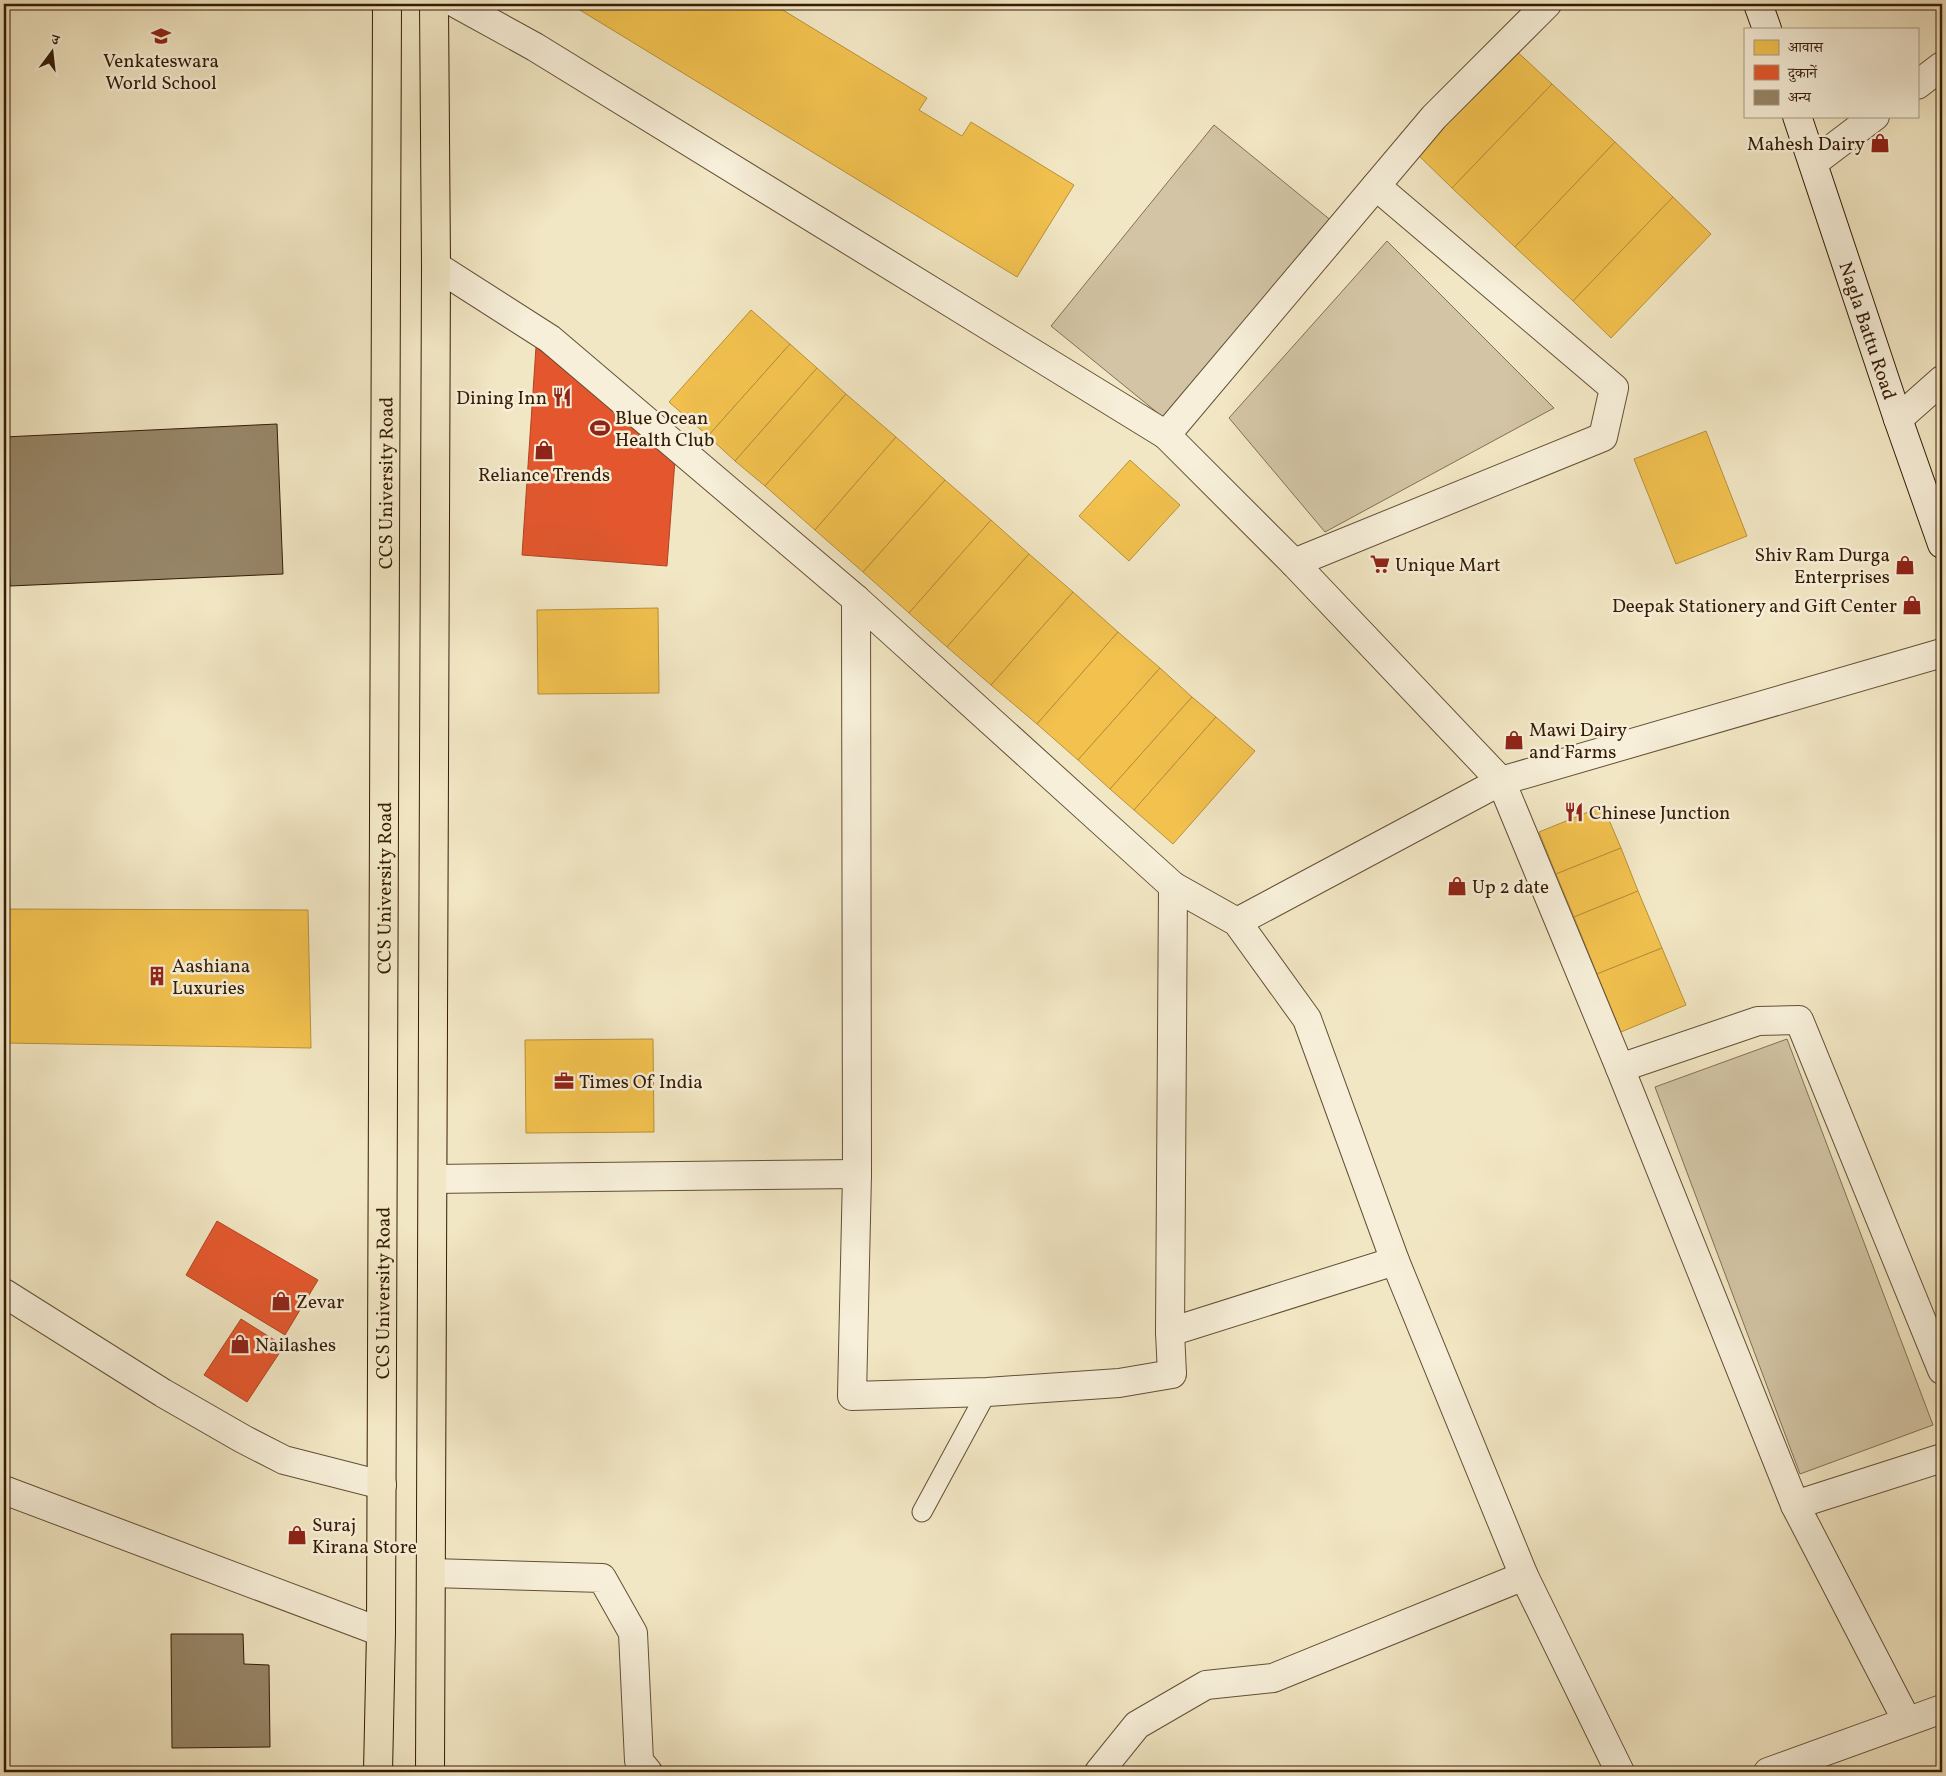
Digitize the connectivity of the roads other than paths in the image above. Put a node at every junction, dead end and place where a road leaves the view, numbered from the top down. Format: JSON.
{"nodes":[{"id":1,"x":386,"y":4,"type":"edge"},
{"id":2,"x":434,"y":4,"type":"edge"},
{"id":3,"x":457,"y":4,"type":"edge"},
{"id":4,"x":1547,"y":4,"type":"edge"},
{"id":5,"x":1758,"y":4,"type":"edge"},
{"id":6,"x":1767,"y":28,"type":"edge"},
{"id":7,"x":1942,"y":66,"type":"edge"},
{"id":8,"x":1918,"y":84,"type":"edge"},
{"id":9,"x":1798,"y":118,"type":"edge"},
{"id":10,"x":1872,"y":118,"type":"edge"},
{"id":11,"x":1813,"y":162,"type":"junction"},
{"id":12,"x":1376,"y":186,"type":"junction"},
{"id":13,"x":436,"y":266,"type":"junction"},
{"id":14,"x":1942,"y":380,"type":"edge"},
{"id":15,"x":1898,"y":419,"type":"junction"},
{"id":16,"x":1166,"y":435,"type":"junction"},
{"id":17,"x":1942,"y":544,"type":"edge"},
{"id":18,"x":1294,"y":563,"type":"junction"},
{"id":19,"x":856,"y":600,"type":"junction"},
{"id":20,"x":1942,"y":653,"type":"edge"},
{"id":21,"x":1501,"y":781,"type":"junction"},
{"id":22,"x":1173,"y":886,"type":"junction"},
{"id":23,"x":1237,"y":922,"type":"junction"},
{"id":24,"x":1620,"y":1068,"type":"junction"},
{"id":25,"x":857,"y":1174,"type":"junction"},
{"id":26,"x":433,"y":1179,"type":"junction"},
{"id":27,"x":1395,"y":1261,"type":"junction"},
{"id":28,"x":4,"y":1293,"type":"edge"},
{"id":29,"x":1170,"y":1332,"type":"junction"},
{"id":30,"x":1942,"y":1370,"type":"edge"},
{"id":31,"x":987,"y":1392,"type":"junction"},
{"id":32,"x":1942,"y":1458,"type":"edge"},
{"id":33,"x":382,"y":1485,"type":"junction"},
{"id":34,"x":4,"y":1490,"type":"edge"},
{"id":35,"x":1795,"y":1505,"type":"junction"},
{"id":36,"x":922,"y":1512,"type":"dead end"},
{"id":37,"x":431,"y":1573,"type":"junction"},
{"id":38,"x":1524,"y":1576,"type":"junction"},
{"id":39,"x":381,"y":1632,"type":"junction"},
{"id":40,"x":1942,"y":1709,"type":"edge"},
{"id":41,"x":1907,"y":1722,"type":"junction"},
{"id":42,"x":378,"y":1772,"type":"edge"},
{"id":43,"x":430,"y":1772,"type":"edge"},
{"id":44,"x":648,"y":1772,"type":"edge"},
{"id":45,"x":1099,"y":1772,"type":"edge"},
{"id":46,"x":1620,"y":1772,"type":"edge"},
{"id":47,"x":1768,"y":1772,"type":"edge"}],
"edges":[{"from":1,"to":33,"type":"highway","name":"CCS University Road"},
{"from":2,"to":13,"type":"highway"},
{"from":3,"to":16,"type":"street"},
{"from":4,"to":12,"type":"street"},
{"from":5,"to":6,"type":"street"},
{"from":7,"to":8,"type":"street"},
{"from":9,"to":11,"type":"street","name":"Nagla Battu Road"},
{"from":10,"to":11,"type":"street"},
{"from":11,"to":15,"type":"street","name":"Nagla Battu Road"},
{"from":12,"to":16,"type":"street"},
{"from":12,"to":18,"type":"street"},
{"from":13,"to":19,"type":"street"},
{"from":13,"to":26,"type":"highway"},
{"from":14,"to":15,"type":"street"},
{"from":15,"to":17,"type":"street","name":"Nagla Battu Road"},
{"from":16,"to":18,"type":"street"},
{"from":18,"to":21,"type":"street"},
{"from":19,"to":22,"type":"street"},
{"from":19,"to":25,"type":"street"},
{"from":20,"to":21,"type":"street"},
{"from":21,"to":23,"type":"street"},
{"from":21,"to":24,"type":"street"},
{"from":22,"to":23,"type":"street"},
{"from":22,"to":29,"type":"street"},
{"from":23,"to":27,"type":"street"},
{"from":24,"to":30,"type":"street"},
{"from":24,"to":35,"type":"street"},
{"from":25,"to":26,"type":"street"},
{"from":25,"to":31,"type":"street"},
{"from":26,"to":37,"type":"highway"},
{"from":27,"to":29,"type":"street"},
{"from":27,"to":38,"type":"street"},
{"from":28,"to":33,"type":"street"},
{"from":29,"to":31,"type":"street"},
{"from":31,"to":36,"type":"lane"},
{"from":32,"to":35,"type":"street"},
{"from":33,"to":39,"type":"highway","name":"CCS University Road"},
{"from":34,"to":39,"type":"street"},
{"from":35,"to":41,"type":"street"},
{"from":37,"to":43,"type":"highway"},
{"from":37,"to":44,"type":"street"},
{"from":38,"to":45,"type":"street"},
{"from":38,"to":46,"type":"street"},
{"from":39,"to":42,"type":"highway","name":"CCS University Road"},
{"from":40,"to":41,"type":"street"},
{"from":41,"to":47,"type":"street"}]}
